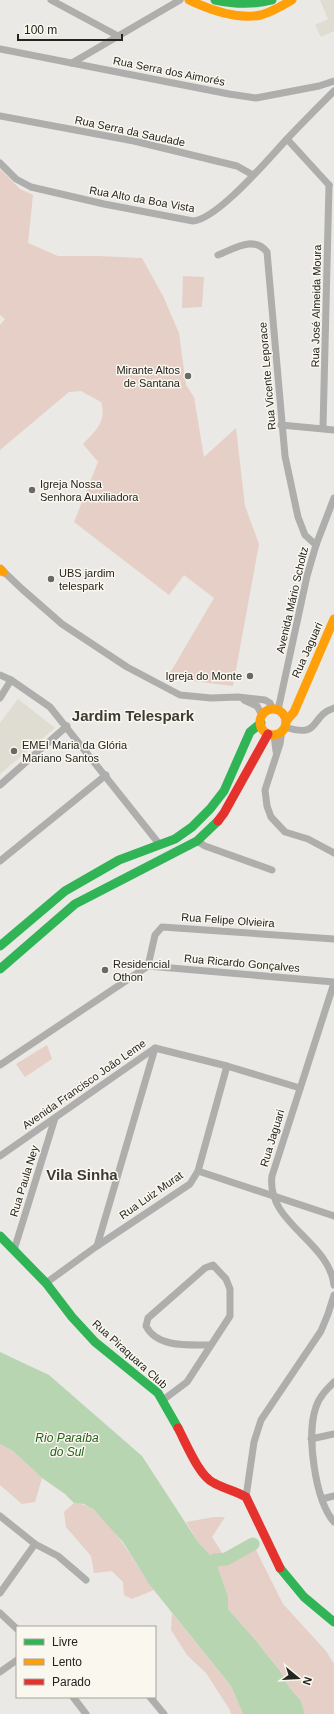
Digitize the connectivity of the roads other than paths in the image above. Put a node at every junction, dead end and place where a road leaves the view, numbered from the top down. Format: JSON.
{"nodes":[{"id":1,"x":51,"y":0,"type":"edge"},
{"id":2,"x":180,"y":0,"type":"edge"},
{"id":3,"x":189,"y":0,"type":"edge"},
{"id":4,"x":215,"y":0,"type":"edge"},
{"id":5,"x":272,"y":0,"type":"edge"},
{"id":6,"x":292,"y":0,"type":"edge"},
{"id":7,"x":118,"y":36,"type":"junction"},
{"id":8,"x":0,"y":49,"type":"edge"},
{"id":9,"x":72,"y":63,"type":"junction"},
{"id":10,"x":334,"y":81,"type":"edge"},
{"id":11,"x":334,"y":91,"type":"edge"},
{"id":12,"x":0,"y":116,"type":"edge"},
{"id":13,"x":287,"y":138,"type":"junction"},
{"id":14,"x":0,"y":163,"type":"edge"},
{"id":15,"x":253,"y":175,"type":"junction"},
{"id":16,"x":332,"y":183,"type":"edge"},
{"id":17,"x":218,"y":256,"type":"dead end"},
{"id":18,"x":326,"y":362,"type":"junction"},
{"id":19,"x":334,"y":362,"type":"edge"},
{"id":20,"x":281,"y":424,"type":"junction"},
{"id":21,"x":322,"y":428,"type":"junction"},
{"id":22,"x":334,"y":430,"type":"edge"},
{"id":23,"x":334,"y":498,"type":"edge"},
{"id":24,"x":316,"y":545,"type":"junction"},
{"id":25,"x":1,"y":569,"type":"edge"},
{"id":26,"x":334,"y":619,"type":"edge"},
{"id":27,"x":0,"y":675,"type":"edge"},
{"id":28,"x":11,"y":680,"type":"junction"},
{"id":29,"x":302,"y":692,"type":"junction"},
{"id":30,"x":238,"y":697,"type":"junction"},
{"id":31,"x":0,"y":698,"type":"edge"},
{"id":32,"x":334,"y":708,"type":"edge"},
{"id":33,"x":277,"y":710,"type":"junction"},
{"id":34,"x":262,"y":719,"type":"junction"},
{"id":35,"x":67,"y":726,"type":"junction"},
{"id":36,"x":279,"y":729,"type":"junction"},
{"id":37,"x":106,"y":774,"type":"junction"},
{"id":38,"x":0,"y":785,"type":"edge"},
{"id":39,"x":197,"y":841,"type":"junction"},
{"id":40,"x":160,"y":845,"type":"junction"},
{"id":41,"x":142,"y":852,"type":"junction"},
{"id":42,"x":334,"y":853,"type":"edge"},
{"id":43,"x":119,"y":860,"type":"junction"},
{"id":44,"x":0,"y":861,"type":"edge"},
{"id":45,"x":148,"y":866,"type":"junction"},
{"id":46,"x":272,"y":870,"type":"dead end"},
{"id":47,"x":126,"y":877,"type":"junction"},
{"id":48,"x":334,"y":939,"type":"edge"},
{"id":49,"x":0,"y":946,"type":"edge"},
{"id":50,"x":148,"y":966,"type":"junction"},
{"id":51,"x":0,"y":969,"type":"edge"},
{"id":52,"x":334,"y":982,"type":"edge"},
{"id":53,"x":155,"y":1048,"type":"junction"},
{"id":54,"x":0,"y":1065,"type":"edge"},
{"id":55,"x":227,"y":1066,"type":"junction"},
{"id":56,"x":300,"y":1088,"type":"junction"},
{"id":57,"x":55,"y":1118,"type":"junction"},
{"id":58,"x":0,"y":1156,"type":"edge"},
{"id":59,"x":198,"y":1171,"type":"junction"},
{"id":60,"x":273,"y":1196,"type":"junction"},
{"id":61,"x":334,"y":1216,"type":"edge"},
{"id":62,"x":0,"y":1236,"type":"edge"},
{"id":63,"x":97,"y":1246,"type":"junction"},
{"id":64,"x":14,"y":1250,"type":"junction"},
{"id":65,"x":46,"y":1283,"type":"junction"},
{"id":66,"x":334,"y":1285,"type":"edge"},
{"id":67,"x":334,"y":1295,"type":"edge"},
{"id":68,"x":210,"y":1345,"type":"junction"},
{"id":69,"x":334,"y":1382,"type":"edge"},
{"id":70,"x":163,"y":1400,"type":"junction"},
{"id":71,"x":334,"y":1434,"type":"edge"},
{"id":72,"x":311,"y":1439,"type":"junction"},
{"id":73,"x":334,"y":1496,"type":"edge"},
{"id":74,"x":246,"y":1497,"type":"junction"},
{"id":75,"x":322,"y":1499,"type":"junction"},
{"id":76,"x":0,"y":1516,"type":"edge"},
{"id":77,"x":334,"y":1522,"type":"edge"},
{"id":78,"x":35,"y":1544,"type":"junction"},
{"id":79,"x":86,"y":1580,"type":"dead end"},
{"id":80,"x":0,"y":1593,"type":"edge"},
{"id":81,"x":0,"y":1613,"type":"edge"},
{"id":82,"x":334,"y":1622,"type":"edge"},
{"id":83,"x":16,"y":1628,"type":"edge"},
{"id":84,"x":16,"y":1661,"type":"edge"},
{"id":85,"x":0,"y":1672,"type":"edge"},
{"id":86,"x":74,"y":1698,"type":"edge"},
{"id":87,"x":151,"y":1698,"type":"edge"},
{"id":88,"x":86,"y":1714,"type":"edge"},
{"id":89,"x":164,"y":1714,"type":"edge"}],
"edges":[{"from":1,"to":7,"type":"street"},
{"from":2,"to":7,"type":"street"},
{"from":3,"to":6,"type":"street"},
{"from":4,"to":5,"type":"street"},
{"from":7,"to":9,"type":"street"},
{"from":8,"to":9,"type":"street","name":"Rua Serra dos Aimorés"},
{"from":9,"to":10,"type":"street","name":"Rua Serra dos Aimorés"},
{"from":11,"to":13,"type":"street","name":"Rua Alto da Boa Vista"},
{"from":12,"to":15,"type":"street","name":"Rua Serra da Saudade"},
{"from":13,"to":15,"type":"street","name":"Rua Alto da Boa Vista"},
{"from":13,"to":16,"type":"street"},
{"from":14,"to":15,"type":"street","name":"Rua Alto da Boa Vista"},
{"from":16,"to":18,"type":"street","name":"Rua José Almeida Moura"},
{"from":17,"to":20,"type":"street","name":"Rua Vicente Leporace"},
{"from":18,"to":19,"type":"street"},
{"from":18,"to":21,"type":"street","name":"Rua José Almeida Moura"},
{"from":20,"to":21,"type":"street"},
{"from":20,"to":24,"type":"street","name":"Rua Vicente Leporace"},
{"from":21,"to":22,"type":"street"},
{"from":23,"to":24,"type":"street","name":"Avenida Mário Scholtz"},
{"from":24,"to":33,"type":"street","name":"Avenida Mário Scholtz"},
{"from":25,"to":30,"type":"street"},
{"from":26,"to":29,"type":"street","name":"Rua Jaguari"},
{"from":27,"to":28,"type":"street"},
{"from":28,"to":31,"type":"street"},
{"from":28,"to":35,"type":"street"},
{"from":29,"to":33,"type":"street","name":"Rua Jaguari"},
{"from":29,"to":36,"type":"street","name":"Rua Jaguari"},
{"from":30,"to":33,"type":"street"},
{"from":30,"to":34,"type":"street"},
{"from":32,"to":36,"type":"street"},
{"from":33,"to":34,"type":"street","name":"Rua Jaguari"},
{"from":33,"to":36,"type":"street"},
{"from":34,"to":36,"type":"street"},
{"from":34,"to":40,"type":"street"},
{"from":35,"to":37,"type":"street"},
{"from":35,"to":38,"type":"street"},
{"from":36,"to":39,"type":"street","name":"Rua Jaguari"},
{"from":36,"to":42,"type":"street"},
{"from":37,"to":40,"type":"street"},
{"from":37,"to":44,"type":"street"},
{"from":39,"to":45,"type":"street","name":"Rua Jaguari"},
{"from":39,"to":46,"type":"street"},
{"from":40,"to":41,"type":"street"},
{"from":41,"to":43,"type":"street"},
{"from":41,"to":45,"type":"street"},
{"from":43,"to":47,"type":"street"},
{"from":43,"to":49,"type":"street"},
{"from":45,"to":47,"type":"street","name":"Rua Jaguari"},
{"from":47,"to":51,"type":"street","name":"Rua Jaguari"},
{"from":48,"to":50,"type":"street","name":"Rua Felipe Olvieira"},
{"from":50,"to":52,"type":"street","name":"Rua Ricardo Gonçalves"},
{"from":50,"to":54,"type":"street"},
{"from":52,"to":56,"type":"street","name":"Rua Jaguari"},
{"from":53,"to":55,"type":"street","name":"Avenida Francisco João Leme"},
{"from":53,"to":57,"type":"street","name":"Avenida Francisco João Leme"},
{"from":53,"to":63,"type":"street"},
{"from":55,"to":56,"type":"street","name":"Avenida Francisco João Leme"},
{"from":55,"to":59,"type":"street","name":"Rua Luiz Murat"},
{"from":56,"to":60,"type":"street","name":"Rua Jaguari"},
{"from":57,"to":58,"type":"street","name":"Avenida Francisco João Leme"},
{"from":57,"to":64,"type":"street","name":"Rua Paula Ney"},
{"from":59,"to":60,"type":"street"},
{"from":59,"to":63,"type":"street","name":"Rua Luiz Murat"},
{"from":60,"to":61,"type":"street"},
{"from":60,"to":66,"type":"street","name":"Rua Jaguari"},
{"from":62,"to":64,"type":"street","name":"Rua Piraquara Club"},
{"from":63,"to":65,"type":"street","name":"Rua Luiz Murat"},
{"from":64,"to":65,"type":"street","name":"Rua Piraquara Club"},
{"from":65,"to":70,"type":"street","name":"Rua Piraquara Club"},
{"from":67,"to":74,"type":"street"},
{"from":68,"to":68,"type":"street"},
{"from":68,"to":70,"type":"street"},
{"from":69,"to":72,"type":"street"},
{"from":70,"to":74,"type":"street","name":"Rua Piraquara Club"},
{"from":71,"to":72,"type":"street"},
{"from":72,"to":75,"type":"street"},
{"from":73,"to":75,"type":"street"},
{"from":74,"to":82,"type":"street"},
{"from":75,"to":77,"type":"street"},
{"from":76,"to":78,"type":"street"},
{"from":78,"to":79,"type":"street"},
{"from":78,"to":80,"type":"street"},
{"from":81,"to":83,"type":"street"},
{"from":84,"to":85,"type":"street"},
{"from":86,"to":88,"type":"street"},
{"from":87,"to":89,"type":"street"}]}
